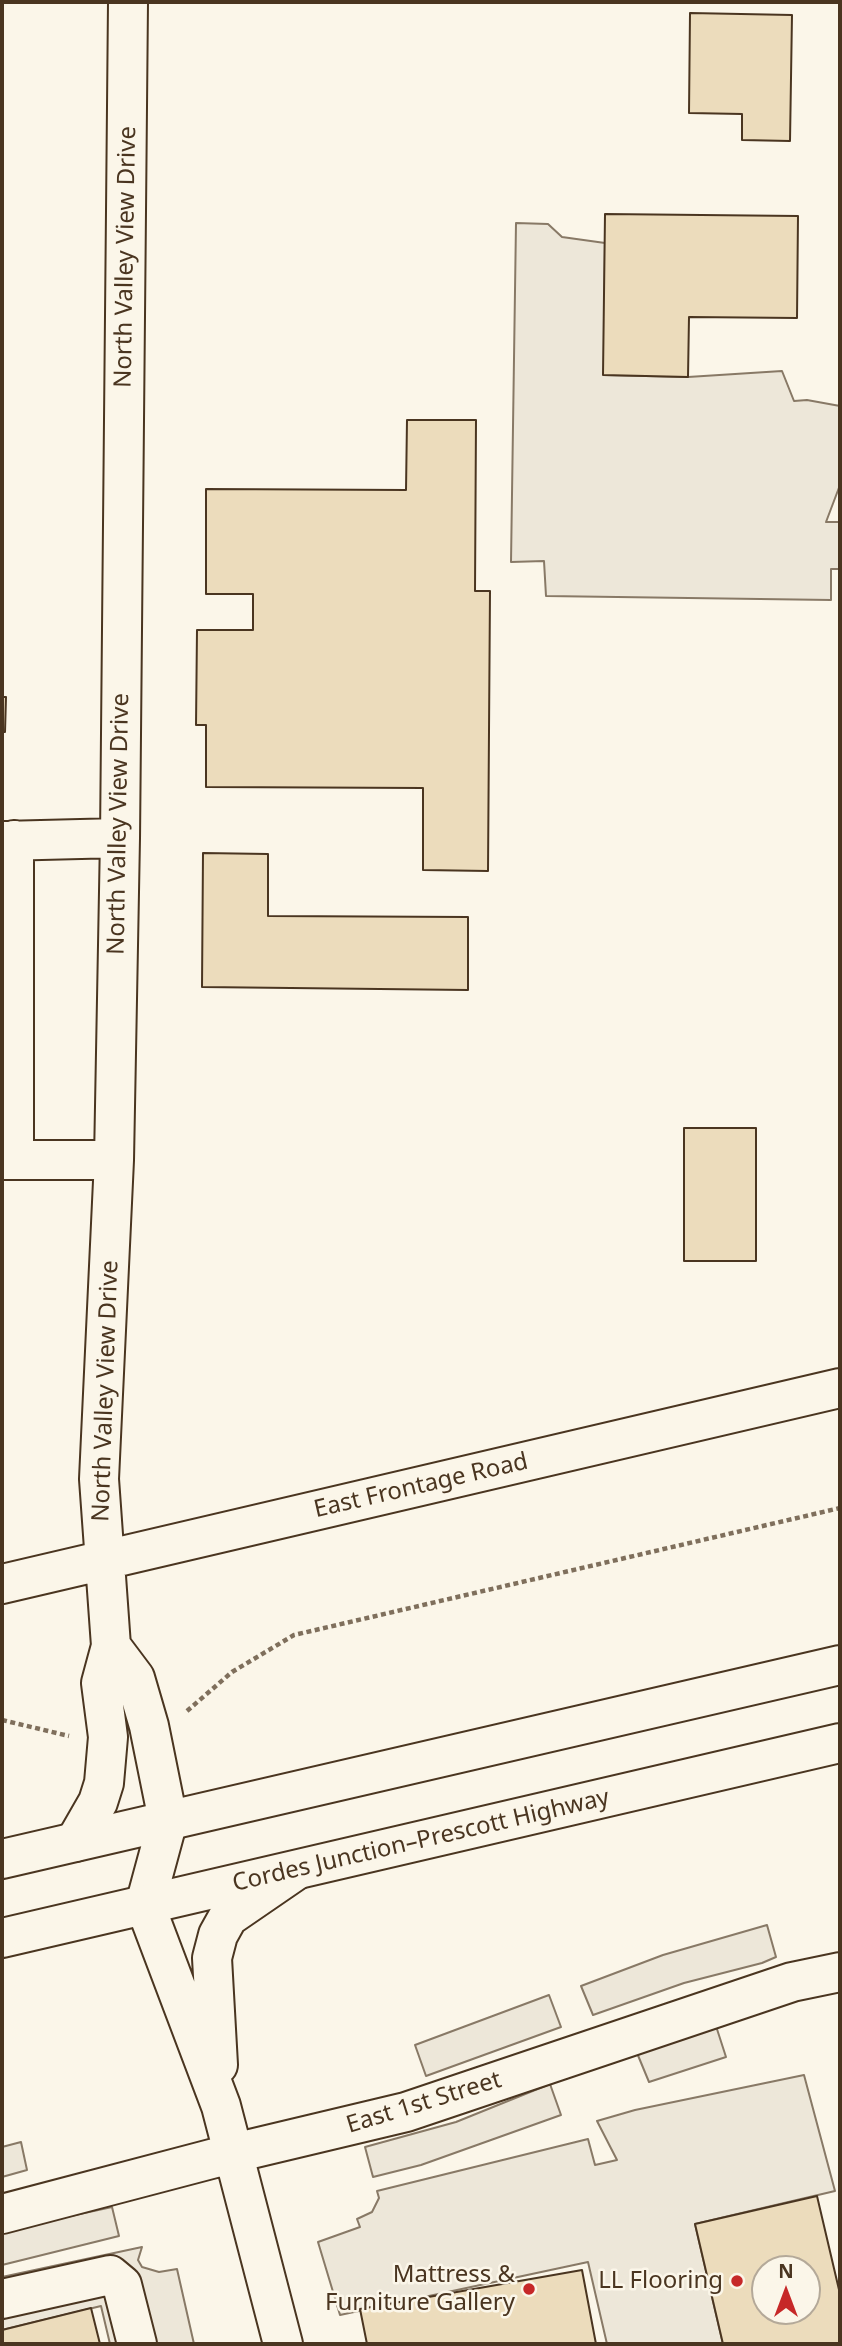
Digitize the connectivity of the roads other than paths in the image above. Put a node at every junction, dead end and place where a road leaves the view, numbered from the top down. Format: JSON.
{"nodes":[{"id":1,"x":128,"y":2,"type":"edge"},
{"id":2,"x":120,"y":838,"type":"junction"},
{"id":3,"x":8,"y":840,"type":"edge"},
{"id":4,"x":8,"y":1160,"type":"edge"},
{"id":5,"x":114,"y":1160,"type":"junction"},
{"id":6,"x":840,"y":1388,"type":"edge"},
{"id":7,"x":103,"y":1560,"type":"junction"},
{"id":8,"x":2,"y":1584,"type":"edge"},
{"id":9,"x":111,"y":1646,"type":"junction"},
{"id":10,"x":840,"y":1665,"type":"edge"},
{"id":11,"x":840,"y":1743,"type":"edge"},
{"id":12,"x":168,"y":1820,"type":"junction"},
{"id":13,"x":75,"y":1842,"type":"junction"},
{"id":14,"x":2,"y":1860,"type":"edge"},
{"id":15,"x":295,"y":1871,"type":"junction"},
{"id":16,"x":145,"y":1905,"type":"junction"},
{"id":17,"x":2,"y":1938,"type":"edge"},
{"id":18,"x":840,"y":1972,"type":"edge"},
{"id":19,"x":221,"y":2106,"type":"junction"},
{"id":20,"x":234,"y":2153,"type":"junction"},
{"id":21,"x":2,"y":2214,"type":"edge"},
{"id":22,"x":2,"y":2299,"type":"edge"},
{"id":23,"x":137,"y":2344,"type":"edge"},
{"id":24,"x":283,"y":2344,"type":"edge"}],
"edges":[{"from":1,"to":2,"type":"street","name":"North Valley View Drive"},
{"from":2,"to":3,"type":"street"},
{"from":2,"to":5,"type":"street","name":"North Valley View Drive"},
{"from":3,"to":4,"type":"street"},
{"from":4,"to":5,"type":"street"},
{"from":5,"to":7,"type":"street","name":"North Valley View Drive"},
{"from":6,"to":7,"type":"street","name":"East Frontage Road"},
{"from":7,"to":8,"type":"street","name":"East Frontage Road"},
{"from":7,"to":9,"type":"street","name":"North Valley View Drive"},
{"from":9,"to":12,"type":"street"},
{"from":9,"to":13,"type":"street","name":"North Valley View Drive"},
{"from":10,"to":12,"type":"street"},
{"from":11,"to":15,"type":"street","name":"Cordes Junction–Prescott Highway"},
{"from":12,"to":13,"type":"street"},
{"from":12,"to":16,"type":"street"},
{"from":13,"to":14,"type":"street"},
{"from":15,"to":16,"type":"street","name":"Cordes Junction–Prescott Highway"},
{"from":15,"to":19,"type":"street"},
{"from":16,"to":17,"type":"street","name":"Cordes Junction–Prescott Highway"},
{"from":16,"to":19,"type":"street"},
{"from":18,"to":20,"type":"street","name":"East 1st Street"},
{"from":19,"to":20,"type":"street"},
{"from":20,"to":21,"type":"street","name":"East 1st Street"},
{"from":20,"to":24,"type":"street"},
{"from":22,"to":23,"type":"street"}]}
